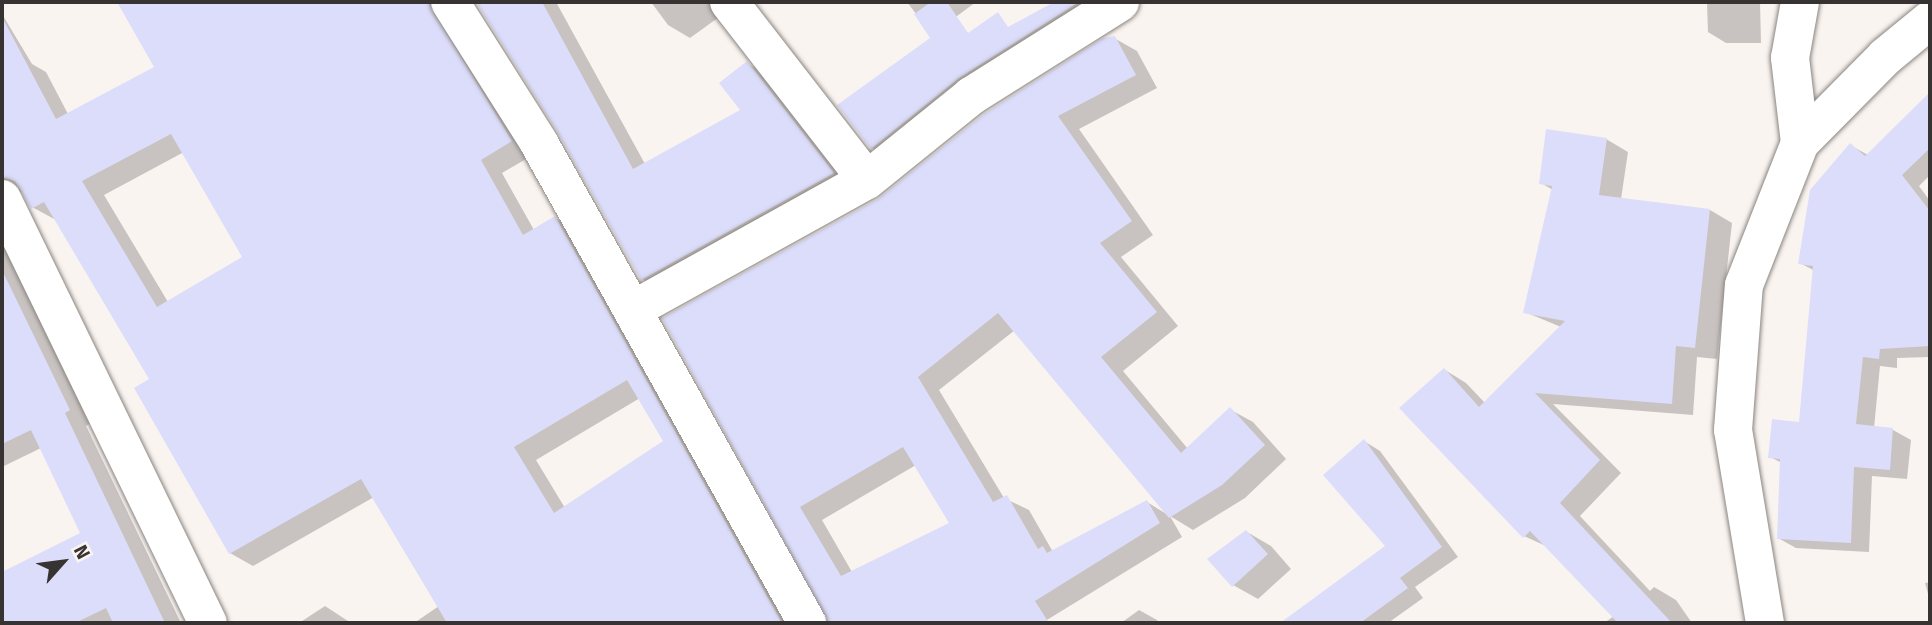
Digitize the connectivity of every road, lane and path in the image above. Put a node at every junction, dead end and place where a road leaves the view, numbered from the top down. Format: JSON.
{"nodes":[{"id":1,"x":450,"y":2,"type":"edge"},
{"id":2,"x":729,"y":2,"type":"edge"},
{"id":3,"x":1120,"y":2,"type":"edge"},
{"id":4,"x":1800,"y":2,"type":"edge"},
{"id":5,"x":1930,"y":20,"type":"edge"},
{"id":6,"x":1800,"y":143,"type":"junction"},
{"id":7,"x":867,"y":180,"type":"junction"},
{"id":8,"x":2,"y":199,"type":"edge"},
{"id":9,"x":634,"y":309,"type":"junction"},
{"id":10,"x":208,"y":623,"type":"edge"},
{"id":11,"x":807,"y":623,"type":"edge"},
{"id":12,"x":1765,"y":623,"type":"edge"}],
"edges":[{"from":1,"to":9,"type":"street"},
{"from":2,"to":7,"type":"street"},
{"from":3,"to":7,"type":"street"},
{"from":4,"to":6,"type":"street"},
{"from":5,"to":6,"type":"street"},
{"from":6,"to":12,"type":"street"},
{"from":7,"to":9,"type":"street"},
{"from":8,"to":10,"type":"street"},
{"from":9,"to":11,"type":"street"}]}
